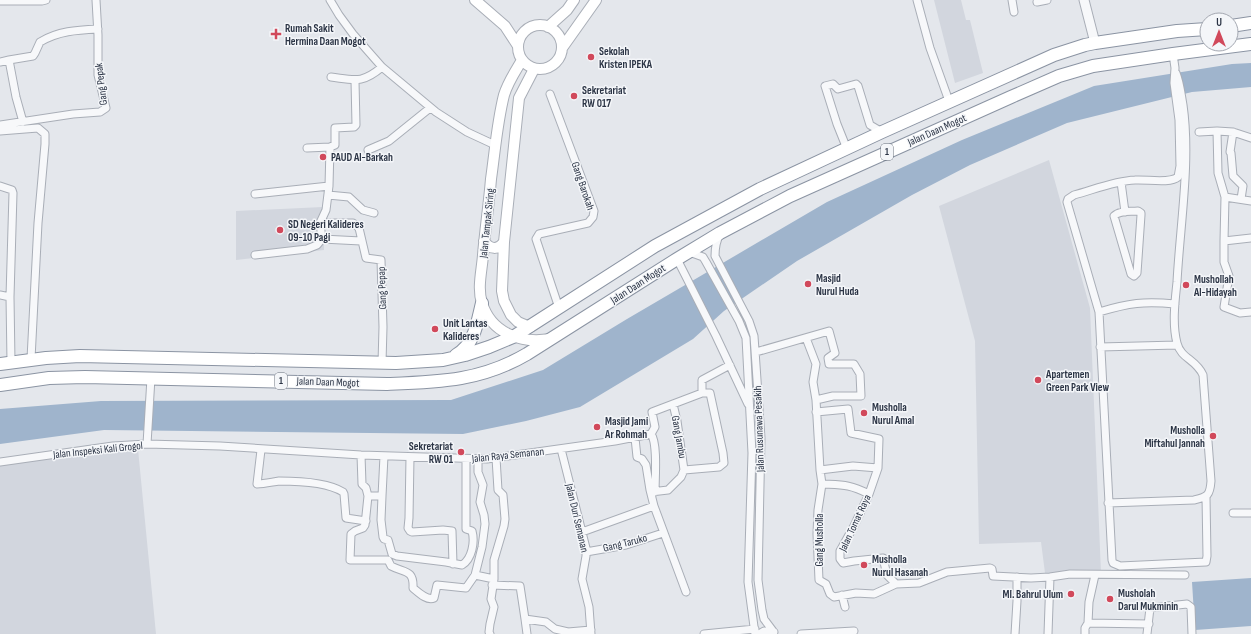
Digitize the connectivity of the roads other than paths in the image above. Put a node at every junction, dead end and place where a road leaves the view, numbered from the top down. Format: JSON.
{"nodes":[{"id":1,"x":46,"y":0,"type":"edge"},
{"id":2,"x":96,"y":0,"type":"edge"},
{"id":3,"x":330,"y":0,"type":"edge"},
{"id":4,"x":475,"y":0,"type":"edge"},
{"id":5,"x":574,"y":0,"type":"edge"},
{"id":6,"x":596,"y":0,"type":"edge"},
{"id":7,"x":917,"y":0,"type":"edge"},
{"id":8,"x":1012,"y":0,"type":"edge"},
{"id":9,"x":1047,"y":0,"type":"edge"},
{"id":10,"x":1084,"y":0,"type":"edge"},
{"id":11,"x":3,"y":1,"type":"edge"},
{"id":12,"x":1037,"y":2,"type":"dead end"},
{"id":13,"x":1014,"y":12,"type":"dead end"},
{"id":14,"x":1251,"y":23,"type":"edge"},
{"id":15,"x":1239,"y":25,"type":"edge"},
{"id":16,"x":505,"y":26,"type":"junction"},
{"id":17,"x":548,"y":26,"type":"junction"},
{"id":18,"x":98,"y":29,"type":"junction"},
{"id":19,"x":1199,"y":30,"type":"edge"},
{"id":20,"x":524,"y":31,"type":"junction"},
{"id":21,"x":1095,"y":43,"type":"junction"},
{"id":22,"x":1251,"y":44,"type":"edge"},
{"id":23,"x":518,"y":46,"type":"junction"},
{"id":24,"x":562,"y":48,"type":"junction"},
{"id":25,"x":1173,"y":54,"type":"junction"},
{"id":26,"x":9,"y":60,"type":"junction"},
{"id":27,"x":522,"y":60,"type":"junction"},
{"id":28,"x":0,"y":62,"type":"edge"},
{"id":29,"x":382,"y":67,"type":"junction"},
{"id":30,"x":534,"y":69,"type":"junction"},
{"id":31,"x":331,"y":77,"type":"dead end"},
{"id":32,"x":356,"y":80,"type":"junction"},
{"id":33,"x":550,"y":94,"type":"dead end"},
{"id":34,"x":949,"y":101,"type":"junction"},
{"id":35,"x":430,"y":108,"type":"junction"},
{"id":36,"x":1181,"y":109,"type":"junction"},
{"id":37,"x":23,"y":122,"type":"junction"},
{"id":38,"x":0,"y":125,"type":"edge"},
{"id":39,"x":0,"y":131,"type":"edge"},
{"id":40,"x":882,"y":132,"type":"junction"},
{"id":41,"x":1199,"y":132,"type":"dead end"},
{"id":42,"x":1217,"y":132,"type":"junction"},
{"id":43,"x":1234,"y":132,"type":"junction"},
{"id":44,"x":1251,"y":138,"type":"edge"},
{"id":45,"x":495,"y":145,"type":"junction"},
{"id":46,"x":330,"y":147,"type":"junction"},
{"id":47,"x":851,"y":147,"type":"junction"},
{"id":48,"x":307,"y":148,"type":"dead end"},
{"id":49,"x":368,"y":150,"type":"dead end"},
{"id":50,"x":833,"y":155,"type":"junction"},
{"id":51,"x":866,"y":162,"type":"junction"},
{"id":52,"x":840,"y":174,"type":"junction"},
{"id":53,"x":1121,"y":182,"type":"junction"},
{"id":54,"x":0,"y":186,"type":"edge"},
{"id":55,"x":329,"y":186,"type":"junction"},
{"id":56,"x":255,"y":194,"type":"dead end"},
{"id":57,"x":328,"y":195,"type":"junction"},
{"id":58,"x":1225,"y":197,"type":"junction"},
{"id":59,"x":1242,"y":199,"type":"junction"},
{"id":60,"x":1251,"y":201,"type":"edge"},
{"id":61,"x":374,"y":212,"type":"dead end"},
{"id":62,"x":1125,"y":212,"type":"junction"},
{"id":63,"x":320,"y":223,"type":"junction"},
{"id":64,"x":720,"y":233,"type":"junction"},
{"id":65,"x":1251,"y":238,"type":"edge"},
{"id":66,"x":322,"y":240,"type":"junction"},
{"id":67,"x":361,"y":241,"type":"junction"},
{"id":68,"x":484,"y":241,"type":"junction"},
{"id":69,"x":1224,"y":241,"type":"junction"},
{"id":70,"x":504,"y":242,"type":"junction"},
{"id":71,"x":689,"y":252,"type":"junction"},
{"id":72,"x":254,"y":255,"type":"dead end"},
{"id":73,"x":677,"y":259,"type":"junction"},
{"id":74,"x":0,"y":295,"type":"edge"},
{"id":75,"x":10,"y":297,"type":"junction"},
{"id":76,"x":482,"y":303,"type":"junction"},
{"id":77,"x":1175,"y":304,"type":"junction"},
{"id":78,"x":560,"y":308,"type":"junction"},
{"id":79,"x":1099,"y":312,"type":"junction"},
{"id":80,"x":1251,"y":312,"type":"edge"},
{"id":81,"x":530,"y":327,"type":"junction"},
{"id":82,"x":513,"y":337,"type":"junction"},
{"id":83,"x":553,"y":338,"type":"junction"},
{"id":84,"x":806,"y":338,"type":"junction"},
{"id":85,"x":1177,"y":345,"type":"junction"},
{"id":86,"x":1100,"y":347,"type":"junction"},
{"id":87,"x":756,"y":352,"type":"junction"},
{"id":88,"x":449,"y":358,"type":"junction"},
{"id":89,"x":31,"y":359,"type":"junction"},
{"id":90,"x":256,"y":360,"type":"junction"},
{"id":91,"x":272,"y":360,"type":"junction"},
{"id":92,"x":5,"y":363,"type":"edge"},
{"id":93,"x":382,"y":363,"type":"junction"},
{"id":94,"x":730,"y":365,"type":"junction"},
{"id":95,"x":256,"y":380,"type":"junction"},
{"id":96,"x":272,"y":380,"type":"junction"},
{"id":97,"x":151,"y":383,"type":"junction"},
{"id":98,"x":0,"y":385,"type":"edge"},
{"id":99,"x":702,"y":393,"type":"junction"},
{"id":100,"x":816,"y":400,"type":"junction"},
{"id":101,"x":673,"y":404,"type":"junction"},
{"id":102,"x":750,"y":408,"type":"junction"},
{"id":103,"x":816,"y":412,"type":"junction"},
{"id":104,"x":651,"y":434,"type":"junction"},
{"id":105,"x":636,"y":438,"type":"junction"},
{"id":106,"x":147,"y":441,"type":"junction"},
{"id":107,"x":196,"y":445,"type":"joint"},
{"id":108,"x":561,"y":449,"type":"junction"},
{"id":109,"x":261,"y":450,"type":"junction"},
{"id":110,"x":361,"y":455,"type":"junction"},
{"id":111,"x":384,"y":456,"type":"junction"},
{"id":112,"x":410,"y":457,"type":"junction"},
{"id":113,"x":496,"y":458,"type":"junction"},
{"id":114,"x":466,"y":459,"type":"junction"},
{"id":115,"x":478,"y":459,"type":"junction"},
{"id":116,"x":0,"y":462,"type":"edge"},
{"id":117,"x":878,"y":468,"type":"junction"},
{"id":118,"x":684,"y":470,"type":"junction"},
{"id":119,"x":820,"y":470,"type":"junction"},
{"id":120,"x":822,"y":484,"type":"junction"},
{"id":121,"x":653,"y":492,"type":"junction"},
{"id":122,"x":869,"y":494,"type":"junction"},
{"id":123,"x":368,"y":496,"type":"junction"},
{"id":124,"x":382,"y":496,"type":"junction"},
{"id":125,"x":1206,"y":497,"type":"junction"},
{"id":126,"x":1108,"y":503,"type":"junction"},
{"id":127,"x":654,"y":506,"type":"junction"},
{"id":128,"x":1233,"y":513,"type":"dead end"},
{"id":129,"x":1251,"y":513,"type":"edge"},
{"id":130,"x":366,"y":521,"type":"junction"},
{"id":131,"x":582,"y":532,"type":"junction"},
{"id":132,"x":663,"y":533,"type":"junction"},
{"id":133,"x":586,"y":552,"type":"junction"},
{"id":134,"x":453,"y":564,"type":"junction"},
{"id":135,"x":475,"y":575,"type":"junction"},
{"id":136,"x":1095,"y":575,"type":"junction"},
{"id":137,"x":1185,"y":575,"type":"dead end"},
{"id":138,"x":1050,"y":577,"type":"junction"},
{"id":139,"x":1018,"y":578,"type":"junction"},
{"id":140,"x":493,"y":582,"type":"junction"},
{"id":141,"x":896,"y":584,"type":"junction"},
{"id":142,"x":686,"y":592,"type":"dead end"},
{"id":143,"x":842,"y":595,"type":"junction"},
{"id":144,"x":845,"y":607,"type":"dead end"},
{"id":145,"x":525,"y":619,"type":"junction"},
{"id":146,"x":1088,"y":624,"type":"junction"},
{"id":147,"x":1149,"y":624,"type":"junction"},
{"id":148,"x":854,"y":631,"type":"dead end"},
{"id":149,"x":591,"y":632,"type":"edge"},
{"id":150,"x":756,"y":632,"type":"edge"},
{"id":151,"x":775,"y":633,"type":"edge"},
{"id":152,"x":490,"y":634,"type":"edge"},
{"id":153,"x":527,"y":634,"type":"edge"},
{"id":154,"x":704,"y":634,"type":"edge"},
{"id":155,"x":801,"y":634,"type":"edge"},
{"id":156,"x":1015,"y":634,"type":"edge"},
{"id":157,"x":1048,"y":634,"type":"edge"},
{"id":158,"x":1085,"y":634,"type":"edge"},
{"id":159,"x":1147,"y":634,"type":"edge"},
{"id":160,"x":1192,"y":634,"type":"edge"}],
"edges":[{"from":1,"to":11,"type":"street"},
{"from":2,"to":18,"type":"street","name":"Gang Pepak"},
{"from":3,"to":29,"type":"street"},
{"from":4,"to":16,"type":"main road"},
{"from":5,"to":17,"type":"main road"},
{"from":6,"to":24,"type":"main road"},
{"from":7,"to":34,"type":"street"},
{"from":8,"to":13,"type":"street"},
{"from":9,"to":12,"type":"street"},
{"from":10,"to":21,"type":"street"},
{"from":14,"to":15,"type":"highway"},
{"from":16,"to":20,"type":"main road"},
{"from":16,"to":23,"type":"main road"},
{"from":17,"to":20,"type":"main road"},
{"from":17,"to":24,"type":"main road"},
{"from":18,"to":26,"type":"street"},
{"from":18,"to":37,"type":"street","name":"Gang Pepak"},
{"from":19,"to":21,"type":"highway","name":"Jalan Daan Mogot","number":"1"},
{"from":20,"to":23,"type":"main road"},
{"from":21,"to":34,"type":"highway","name":"Jalan Daan Mogot","number":"1"},
{"from":22,"to":25,"type":"highway","name":"Jalan Daan Mogot","number":"1"},
{"from":23,"to":27,"type":"main road"},
{"from":24,"to":30,"type":"main road"},
{"from":25,"to":36,"type":"street"},
{"from":25,"to":51,"type":"highway","name":"Jalan Daan Mogot","number":"1"},
{"from":26,"to":28,"type":"street"},
{"from":26,"to":37,"type":"street"},
{"from":27,"to":30,"type":"main road"},
{"from":27,"to":45,"type":"main road","name":"Jalan Tampak Siring"},
{"from":29,"to":32,"type":"street"},
{"from":29,"to":35,"type":"street"},
{"from":30,"to":70,"type":"main road","name":"Jalan Tampak Siring"},
{"from":31,"to":32,"type":"street"},
{"from":32,"to":46,"type":"street"},
{"from":33,"to":78,"type":"street","name":"Gang Barokah"},
{"from":34,"to":40,"type":"highway","name":"Jalan Daan Mogot","number":"1"},
{"from":35,"to":45,"type":"street"},
{"from":35,"to":49,"type":"street"},
{"from":36,"to":53,"type":"street"},
{"from":36,"to":77,"type":"street"},
{"from":37,"to":38,"type":"street","name":"Gang Pepak"},
{"from":39,"to":89,"type":"street"},
{"from":40,"to":47,"type":"highway","name":"Jalan Daan Mogot","number":"1"},
{"from":40,"to":47,"type":"street"},
{"from":41,"to":42,"type":"street"},
{"from":42,"to":43,"type":"street"},
{"from":42,"to":58,"type":"street"},
{"from":43,"to":44,"type":"street"},
{"from":43,"to":59,"type":"street"},
{"from":45,"to":68,"type":"main road","name":"Jalan Tampak Siring"},
{"from":46,"to":48,"type":"street"},
{"from":46,"to":55,"type":"street"},
{"from":47,"to":50,"type":"highway","name":"Jalan Daan Mogot","number":"1"},
{"from":47,"to":51,"type":"highway"},
{"from":50,"to":52,"type":"highway"},
{"from":50,"to":78,"type":"highway","name":"Jalan Daan Mogot","number":"1"},
{"from":51,"to":52,"type":"highway","name":"Jalan Daan Mogot","number":"1"},
{"from":52,"to":64,"type":"highway","name":"Jalan Daan Mogot","number":"1"},
{"from":53,"to":62,"type":"street"},
{"from":53,"to":79,"type":"street"},
{"from":54,"to":75,"type":"street"},
{"from":55,"to":56,"type":"street"},
{"from":55,"to":57,"type":"street"},
{"from":57,"to":61,"type":"street"},
{"from":57,"to":63,"type":"street"},
{"from":58,"to":59,"type":"street"},
{"from":58,"to":69,"type":"street"},
{"from":59,"to":60,"type":"street"},
{"from":62,"to":62,"type":"street"},
{"from":63,"to":66,"type":"street"},
{"from":63,"to":67,"type":"street"},
{"from":64,"to":71,"type":"highway","name":"Jalan Daan Mogot","number":"1"},
{"from":64,"to":87,"type":"street","name":"Jalan Rusunawa Pesakih"},
{"from":65,"to":69,"type":"street"},
{"from":66,"to":67,"type":"street"},
{"from":66,"to":72,"type":"street"},
{"from":67,"to":93,"type":"street","name":"Gang Pepap"},
{"from":68,"to":70,"type":"main road"},
{"from":68,"to":76,"type":"main road","name":"Jalan Tampak Siring"},
{"from":69,"to":80,"type":"street"},
{"from":70,"to":81,"type":"main road","name":"Jalan Tampak Siring"},
{"from":71,"to":73,"type":"highway","name":"Jalan Daan Mogot","number":"1"},
{"from":71,"to":102,"type":"street","name":"Jalan Rusunawa Pesakih"},
{"from":73,"to":83,"type":"highway","name":"Jalan Daan Mogot","number":"1"},
{"from":73,"to":94,"type":"street","name":"Jalan Rusunawa Pesakih"},
{"from":74,"to":75,"type":"street"},
{"from":75,"to":92,"type":"street"},
{"from":76,"to":82,"type":"main road","name":"Jalan Tampak Siring"},
{"from":76,"to":88,"type":"highway"},
{"from":77,"to":79,"type":"street"},
{"from":77,"to":85,"type":"street"},
{"from":78,"to":81,"type":"highway","name":"Jalan Daan Mogot","number":"1"},
{"from":79,"to":86,"type":"street"},
{"from":81,"to":82,"type":"highway","name":"Jalan Daan Mogot","number":"1"},
{"from":82,"to":83,"type":"main road","name":"Jalan Tampak Siring"},
{"from":82,"to":88,"type":"highway","name":"Jalan Daan Mogot","number":"1"},
{"from":83,"to":96,"type":"highway","name":"Jalan Daan Mogot","number":"1"},
{"from":84,"to":87,"type":"street"},
{"from":84,"to":100,"type":"street"},
{"from":84,"to":100,"type":"street"},
{"from":85,"to":86,"type":"street"},
{"from":85,"to":125,"type":"street"},
{"from":86,"to":126,"type":"street"},
{"from":87,"to":151,"type":"street","name":"Jalan Rusunawa Pesakih"},
{"from":88,"to":93,"type":"highway","name":"Jalan Daan Mogot","number":"1"},
{"from":89,"to":90,"type":"highway","name":"Jalan Daan Mogot","number":"1"},
{"from":89,"to":92,"type":"highway","name":"Jalan Daan Mogot","number":"1"},
{"from":90,"to":91,"type":"highway","name":"Jalan Daan Mogot","number":"1"},
{"from":90,"to":95,"type":"highway"},
{"from":91,"to":93,"type":"highway","name":"Jalan Daan Mogot","number":"1"},
{"from":91,"to":96,"type":"highway"},
{"from":94,"to":99,"type":"street"},
{"from":94,"to":102,"type":"street","name":"Jalan Rusunawa Pesakih"},
{"from":95,"to":96,"type":"highway","name":"Jalan Daan Mogot","number":"1"},
{"from":95,"to":97,"type":"highway","name":"Jalan Daan Mogot","number":"1"},
{"from":97,"to":98,"type":"highway","name":"Jalan Daan Mogot","number":"1"},
{"from":97,"to":106,"type":"street"},
{"from":99,"to":101,"type":"street"},
{"from":99,"to":118,"type":"street"},
{"from":100,"to":103,"type":"street"},
{"from":101,"to":104,"type":"street"},
{"from":101,"to":118,"type":"street","name":"Gang Jambu"},
{"from":102,"to":150,"type":"street","name":"Jalan Rusunawa Pesakih"},
{"from":103,"to":117,"type":"street","name":"Jalan Tomat Raya"},
{"from":103,"to":119,"type":"street"},
{"from":104,"to":105,"type":"street","name":"Jalan Raya Semanan"},
{"from":104,"to":121,"type":"street"},
{"from":105,"to":108,"type":"street","name":"Jalan Raya Semanan"},
{"from":105,"to":121,"type":"street"},
{"from":106,"to":107,"type":"street","name":"Jalan Inspeksi Kali Grogol"},
{"from":106,"to":116,"type":"street","name":"Jalan Inspeksi Kali Grogol"},
{"from":107,"to":109,"type":"street","name":"Jalan Raya Semanan"},
{"from":108,"to":113,"type":"street","name":"Jalan Raya Semanan"},
{"from":108,"to":131,"type":"street","name":"Jalan Duri Semanan"},
{"from":109,"to":110,"type":"street","name":"Jalan Raya Semanan"},
{"from":109,"to":130,"type":"street"},
{"from":110,"to":111,"type":"street","name":"Jalan Raya Semanan"},
{"from":110,"to":123,"type":"street"},
{"from":111,"to":112,"type":"street","name":"Jalan Raya Semanan"},
{"from":111,"to":124,"type":"street"},
{"from":112,"to":114,"type":"street","name":"Jalan Raya Semanan"},
{"from":112,"to":134,"type":"street"},
{"from":113,"to":115,"type":"street","name":"Jalan Raya Semanan"},
{"from":113,"to":140,"type":"street"},
{"from":114,"to":115,"type":"street","name":"Jalan Raya Semanan"},
{"from":114,"to":134,"type":"street"},
{"from":115,"to":135,"type":"street"},
{"from":117,"to":119,"type":"street"},
{"from":117,"to":122,"type":"street","name":"Jalan Tomat Raya"},
{"from":118,"to":121,"type":"street"},
{"from":119,"to":120,"type":"street"},
{"from":120,"to":122,"type":"street"},
{"from":120,"to":143,"type":"street","name":"Gang Musholla"},
{"from":121,"to":127,"type":"street"},
{"from":122,"to":141,"type":"street","name":"Jalan Tomat Raya"},
{"from":123,"to":124,"type":"street"},
{"from":123,"to":130,"type":"street"},
{"from":124,"to":134,"type":"street"},
{"from":125,"to":126,"type":"street"},
{"from":125,"to":126,"type":"street"},
{"from":127,"to":131,"type":"street"},
{"from":127,"to":132,"type":"street"},
{"from":128,"to":129,"type":"street"},
{"from":130,"to":135,"type":"street"},
{"from":131,"to":133,"type":"street","name":"Jalan Duri Semanan"},
{"from":132,"to":133,"type":"street","name":"Gang Taruko"},
{"from":132,"to":142,"type":"street"},
{"from":133,"to":149,"type":"street","name":"Jalan Duri Semanan"},
{"from":135,"to":140,"type":"street"},
{"from":136,"to":137,"type":"street"},
{"from":136,"to":138,"type":"street"},
{"from":136,"to":146,"type":"street"},
{"from":138,"to":139,"type":"street"},
{"from":138,"to":157,"type":"street"},
{"from":139,"to":141,"type":"street"},
{"from":139,"to":156,"type":"street"},
{"from":140,"to":145,"type":"street"},
{"from":140,"to":152,"type":"street"},
{"from":141,"to":143,"type":"street"},
{"from":143,"to":144,"type":"street"},
{"from":145,"to":149,"type":"street"},
{"from":145,"to":153,"type":"street"},
{"from":146,"to":147,"type":"street"},
{"from":146,"to":158,"type":"street"},
{"from":147,"to":159,"type":"street"},
{"from":147,"to":160,"type":"street"},
{"from":148,"to":155,"type":"street"},
{"from":150,"to":151,"type":"street"},
{"from":150,"to":154,"type":"street"}]}
